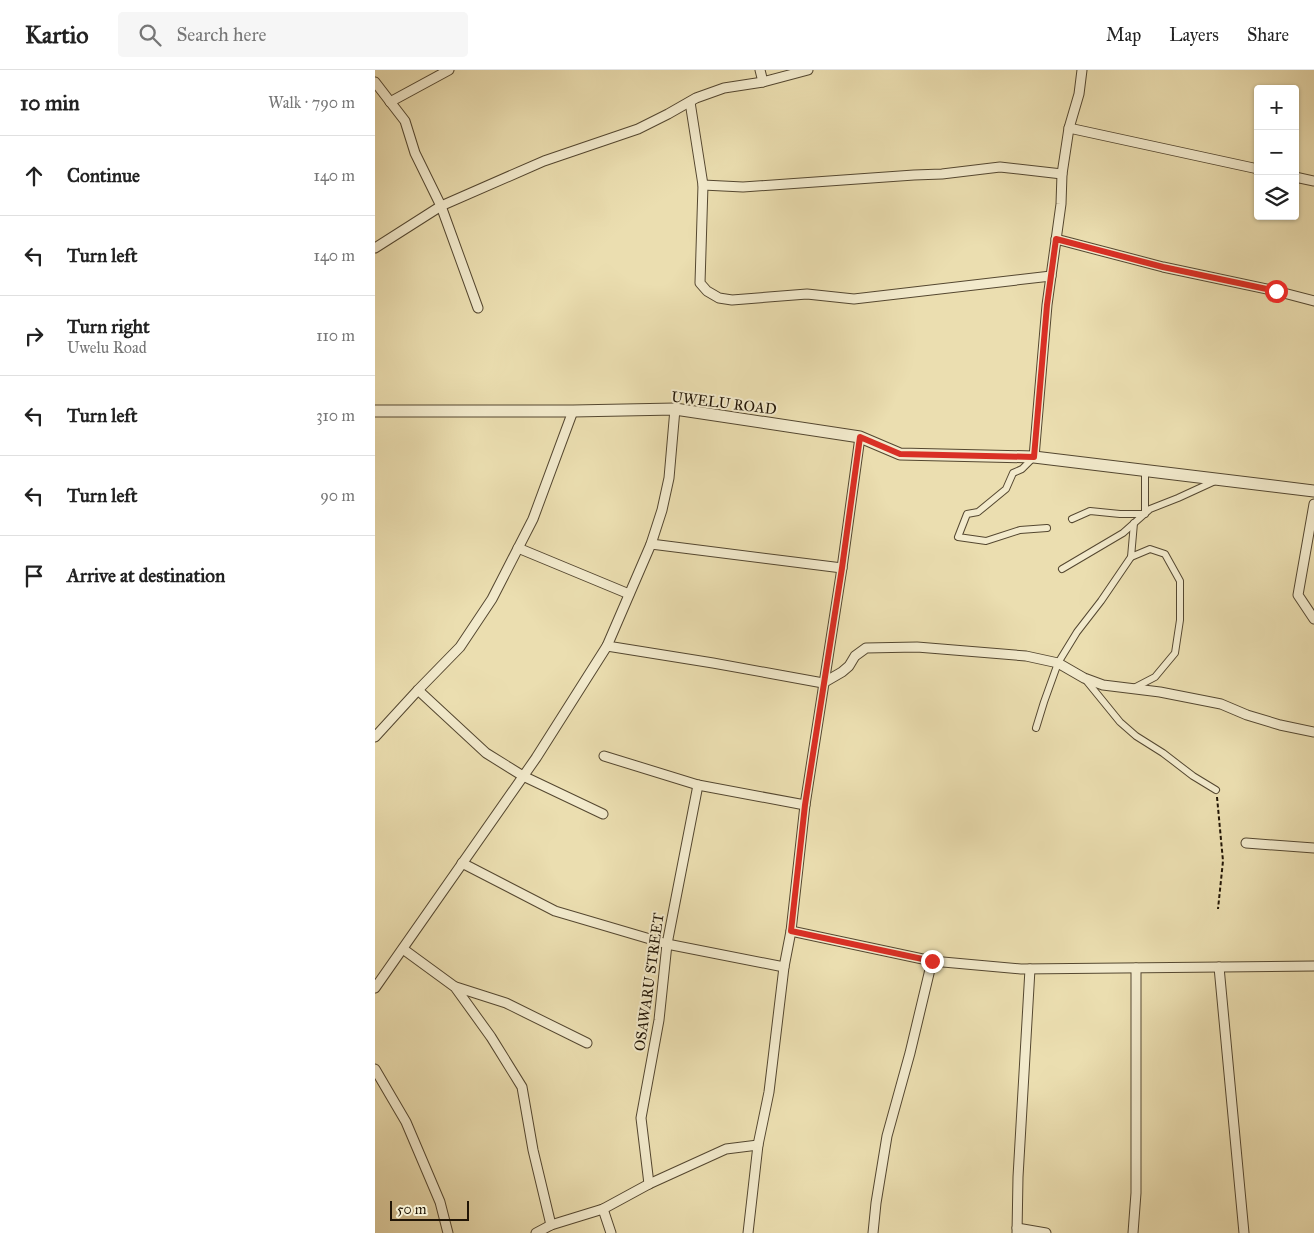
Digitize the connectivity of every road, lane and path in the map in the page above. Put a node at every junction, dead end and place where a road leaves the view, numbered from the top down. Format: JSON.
{"nodes":[{"id":1,"x":449,"y":70,"type":"edge"},
{"id":2,"x":760,"y":70,"type":"edge"},
{"id":3,"x":808,"y":70,"type":"edge"},
{"id":4,"x":1082,"y":70,"type":"edge"},
{"id":5,"x":375,"y":82,"type":"edge"},
{"id":6,"x":763,"y":82,"type":"junction"},
{"id":7,"x":390,"y":102,"type":"junction"},
{"id":8,"x":690,"y":102,"type":"junction"},
{"id":9,"x":1069,"y":128,"type":"junction"},
{"id":10,"x":1254,"y":168,"type":"edge"},
{"id":11,"x":1062,"y":174,"type":"junction"},
{"id":12,"x":1299,"y":178,"type":"edge"},
{"id":13,"x":1314,"y":181,"type":"edge"},
{"id":14,"x":703,"y":185,"type":"junction"},
{"id":15,"x":441,"y":206,"type":"junction"},
{"id":16,"x":1056,"y":239,"type":"junction"},
{"id":17,"x":375,"y":248,"type":"edge"},
{"id":18,"x":1051,"y":276,"type":"junction"},
{"id":19,"x":1314,"y":301,"type":"edge"},
{"id":20,"x":478,"y":308,"type":"dead end"},
{"id":21,"x":675,"y":409,"type":"junction"},
{"id":22,"x":375,"y":410,"type":"edge"},
{"id":23,"x":573,"y":411,"type":"junction"},
{"id":24,"x":860,"y":437,"type":"junction"},
{"id":25,"x":1034,"y":457,"type":"junction"},
{"id":26,"x":1145,"y":471,"type":"junction"},
{"id":27,"x":1219,"y":480,"type":"junction"},
{"id":28,"x":1314,"y":491,"type":"edge"},
{"id":29,"x":1314,"y":504,"type":"edge"},
{"id":30,"x":1145,"y":514,"type":"junction"},
{"id":31,"x":1072,"y":519,"type":"dead end"},
{"id":32,"x":1134,"y":523,"type":"junction"},
{"id":33,"x":1047,"y":528,"type":"dead end"},
{"id":34,"x":651,"y":544,"type":"junction"},
{"id":35,"x":518,"y":548,"type":"junction"},
{"id":36,"x":1131,"y":557,"type":"junction"},
{"id":37,"x":842,"y":568,"type":"junction"},
{"id":38,"x":1062,"y":569,"type":"dead end"},
{"id":39,"x":629,"y":594,"type":"junction"},
{"id":40,"x":1314,"y":619,"type":"edge"},
{"id":41,"x":607,"y":646,"type":"junction"},
{"id":42,"x":1059,"y":662,"type":"junction"},
{"id":43,"x":1084,"y":678,"type":"junction"},
{"id":44,"x":823,"y":683,"type":"junction"},
{"id":45,"x":1132,"y":689,"type":"junction"},
{"id":46,"x":418,"y":690,"type":"junction"},
{"id":47,"x":1036,"y":728,"type":"dead end"},
{"id":48,"x":1314,"y":732,"type":"edge"},
{"id":49,"x":375,"y":737,"type":"edge"},
{"id":50,"x":604,"y":756,"type":"dead end"},
{"id":51,"x":523,"y":776,"type":"junction"},
{"id":52,"x":698,"y":786,"type":"junction"},
{"id":53,"x":1216,"y":790,"type":"joint"},
{"id":54,"x":805,"y":805,"type":"junction"},
{"id":55,"x":603,"y":814,"type":"dead end"},
{"id":56,"x":1246,"y":843,"type":"dead end"},
{"id":57,"x":1314,"y":848,"type":"edge"},
{"id":58,"x":462,"y":863,"type":"junction"},
{"id":59,"x":1219,"y":909,"type":"dead end"},
{"id":60,"x":791,"y":931,"type":"junction"},
{"id":61,"x":667,"y":944,"type":"junction"},
{"id":62,"x":403,"y":949,"type":"junction"},
{"id":63,"x":932,"y":961,"type":"junction"},
{"id":64,"x":1314,"y":966,"type":"edge"},
{"id":65,"x":784,"y":967,"type":"junction"},
{"id":66,"x":1219,"y":967,"type":"junction"},
{"id":67,"x":1136,"y":968,"type":"junction"},
{"id":68,"x":1030,"y":969,"type":"junction"},
{"id":69,"x":455,"y":986,"type":"junction"},
{"id":70,"x":375,"y":988,"type":"edge"},
{"id":71,"x":587,"y":1043,"type":"dead end"},
{"id":72,"x":375,"y":1069,"type":"edge"},
{"id":73,"x":758,"y":1145,"type":"junction"},
{"id":74,"x":649,"y":1184,"type":"junction"},
{"id":75,"x":603,"y":1209,"type":"junction"},
{"id":76,"x":551,"y":1225,"type":"junction"},
{"id":77,"x":1017,"y":1230,"type":"edge"},
{"id":78,"x":448,"y":1233,"type":"edge"},
{"id":79,"x":536,"y":1233,"type":"edge"},
{"id":80,"x":611,"y":1233,"type":"edge"},
{"id":81,"x":748,"y":1233,"type":"edge"},
{"id":82,"x":873,"y":1233,"type":"edge"},
{"id":83,"x":1046,"y":1233,"type":"edge"},
{"id":84,"x":1133,"y":1233,"type":"edge"},
{"id":85,"x":1244,"y":1233,"type":"edge"}],
"edges":[{"from":1,"to":7,"type":"street"},
{"from":2,"to":6,"type":"street"},
{"from":3,"to":6,"type":"street"},
{"from":4,"to":9,"type":"street"},
{"from":5,"to":7,"type":"street"},
{"from":6,"to":8,"type":"street"},
{"from":7,"to":15,"type":"street"},
{"from":8,"to":14,"type":"street"},
{"from":8,"to":15,"type":"street"},
{"from":9,"to":10,"type":"street"},
{"from":9,"to":11,"type":"street"},
{"from":11,"to":14,"type":"street"},
{"from":11,"to":16,"type":"street"},
{"from":12,"to":13,"type":"street"},
{"from":14,"to":18,"type":"street"},
{"from":15,"to":17,"type":"street"},
{"from":15,"to":20,"type":"street"},
{"from":16,"to":18,"type":"street"},
{"from":16,"to":19,"type":"street"},
{"from":18,"to":25,"type":"street"},
{"from":21,"to":23,"type":"street","name":"UWELU ROAD"},
{"from":21,"to":24,"type":"street","name":"UWELU ROAD"},
{"from":21,"to":34,"type":"street"},
{"from":22,"to":23,"type":"street","name":"UWELU ROAD"},
{"from":23,"to":35,"type":"street"},
{"from":24,"to":25,"type":"street","name":"UWELU ROAD"},
{"from":24,"to":37,"type":"street"},
{"from":25,"to":26,"type":"street","name":"UWELU ROAD"},
{"from":25,"to":33,"type":"street"},
{"from":26,"to":27,"type":"street","name":"UWELU ROAD"},
{"from":26,"to":30,"type":"street"},
{"from":27,"to":28,"type":"street","name":"UWELU ROAD"},
{"from":27,"to":30,"type":"street"},
{"from":29,"to":40,"type":"street"},
{"from":30,"to":31,"type":"street"},
{"from":30,"to":32,"type":"street"},
{"from":32,"to":36,"type":"street"},
{"from":32,"to":38,"type":"street"},
{"from":34,"to":37,"type":"street"},
{"from":34,"to":39,"type":"street"},
{"from":35,"to":39,"type":"street"},
{"from":35,"to":46,"type":"street"},
{"from":36,"to":42,"type":"street"},
{"from":36,"to":45,"type":"street"},
{"from":37,"to":44,"type":"street"},
{"from":39,"to":41,"type":"street"},
{"from":41,"to":44,"type":"street"},
{"from":41,"to":51,"type":"street"},
{"from":42,"to":43,"type":"street"},
{"from":42,"to":44,"type":"street"},
{"from":42,"to":47,"type":"street"},
{"from":43,"to":45,"type":"street"},
{"from":43,"to":53,"type":"street"},
{"from":44,"to":54,"type":"street"},
{"from":45,"to":48,"type":"street"},
{"from":46,"to":49,"type":"street"},
{"from":46,"to":51,"type":"street"},
{"from":50,"to":52,"type":"street"},
{"from":51,"to":55,"type":"street"},
{"from":51,"to":58,"type":"street"},
{"from":52,"to":54,"type":"street"},
{"from":52,"to":61,"type":"street","name":"OSAWARU STREET"},
{"from":53,"to":59,"type":"path"},
{"from":54,"to":60,"type":"street"},
{"from":56,"to":57,"type":"street"},
{"from":58,"to":61,"type":"street"},
{"from":58,"to":62,"type":"street"},
{"from":60,"to":63,"type":"street"},
{"from":60,"to":65,"type":"street"},
{"from":61,"to":65,"type":"street"},
{"from":61,"to":74,"type":"street","name":"OSAWARU STREET"},
{"from":62,"to":69,"type":"street"},
{"from":62,"to":70,"type":"street"},
{"from":63,"to":68,"type":"street"},
{"from":63,"to":82,"type":"street"},
{"from":64,"to":66,"type":"street"},
{"from":65,"to":73,"type":"street"},
{"from":66,"to":67,"type":"street"},
{"from":66,"to":85,"type":"street"},
{"from":67,"to":68,"type":"street"},
{"from":67,"to":84,"type":"street"},
{"from":68,"to":77,"type":"street"},
{"from":69,"to":71,"type":"street"},
{"from":69,"to":76,"type":"street"},
{"from":72,"to":78,"type":"street"},
{"from":73,"to":74,"type":"street"},
{"from":73,"to":81,"type":"street"},
{"from":74,"to":75,"type":"street"},
{"from":75,"to":76,"type":"street"},
{"from":75,"to":80,"type":"street"},
{"from":76,"to":79,"type":"street"},
{"from":77,"to":83,"type":"street"}]}
